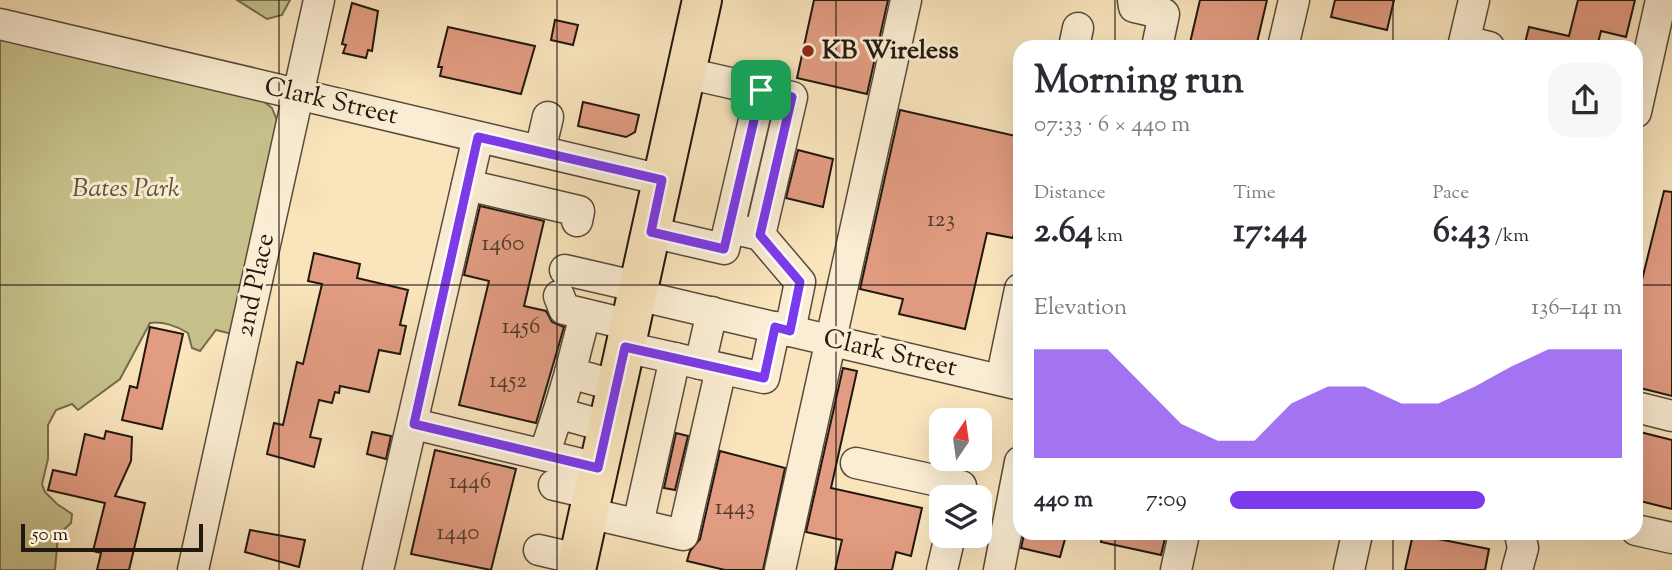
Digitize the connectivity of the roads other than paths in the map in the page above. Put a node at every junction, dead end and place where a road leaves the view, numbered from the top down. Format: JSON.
{"nodes":[{"id":1,"x":319,"y":0,"type":"edge"},
{"id":2,"x":702,"y":0,"type":"edge"},
{"id":3,"x":906,"y":0,"type":"edge"},
{"id":4,"x":1133,"y":0,"type":"edge"},
{"id":5,"x":1294,"y":0,"type":"edge"},
{"id":6,"x":1661,"y":0,"type":"edge"},
{"id":7,"x":1466,"y":2,"type":"edge"},
{"id":8,"x":0,"y":24,"type":"edge"},
{"id":9,"x":1158,"y":40,"type":"edge"},
{"id":10,"x":1285,"y":40,"type":"edge"},
{"id":11,"x":1472,"y":40,"type":"edge"},
{"id":12,"x":686,"y":73,"type":"junction"},
{"id":13,"x":760,"y":81,"type":"junction"},
{"id":14,"x":1643,"y":81,"type":"edge"},
{"id":15,"x":298,"y":94,"type":"junction"},
{"id":16,"x":548,"y":117,"type":"dead end"},
{"id":17,"x":478,"y":137,"type":"junction"},
{"id":18,"x":540,"y":151,"type":"junction"},
{"id":19,"x":662,"y":180,"type":"junction"},
{"id":20,"x":467,"y":185,"type":"junction"},
{"id":21,"x":577,"y":221,"type":"dead end"},
{"id":22,"x":729,"y":228,"type":"junction"},
{"id":23,"x":651,"y":232,"type":"junction"},
{"id":24,"x":760,"y":235,"type":"junction"},
{"id":25,"x":712,"y":312,"type":"junction"},
{"id":26,"x":584,"y":315,"type":"junction"},
{"id":27,"x":782,"y":329,"type":"junction"},
{"id":28,"x":628,"y":334,"type":"junction"},
{"id":29,"x":830,"y":340,"type":"junction"},
{"id":30,"x":1013,"y":361,"type":"edge"},
{"id":31,"x":572,"y":363,"type":"junction"},
{"id":32,"x":699,"y":364,"type":"junction"},
{"id":33,"x":1011,"y":382,"type":"edge"},
{"id":34,"x":1643,"y":409,"type":"edge"},
{"id":35,"x":558,"y":413,"type":"junction"},
{"id":36,"x":1672,"y":416,"type":"edge"},
{"id":37,"x":414,"y":424,"type":"junction"},
{"id":38,"x":608,"y":426,"type":"junction"},
{"id":39,"x":544,"y":455,"type":"junction"},
{"id":40,"x":856,"y":463,"type":"dead end"},
{"id":41,"x":554,"y":485,"type":"dead end"},
{"id":42,"x":956,"y":485,"type":"edge"},
{"id":43,"x":593,"y":492,"type":"junction"},
{"id":44,"x":1013,"y":498,"type":"edge"},
{"id":45,"x":638,"y":524,"type":"junction"},
{"id":46,"x":1643,"y":532,"type":"edge"},
{"id":47,"x":1672,"y":538,"type":"edge"},
{"id":48,"x":1182,"y":540,"type":"edge"},
{"id":49,"x":1356,"y":540,"type":"edge"},
{"id":50,"x":1521,"y":540,"type":"edge"},
{"id":51,"x":947,"y":548,"type":"edge"},
{"id":52,"x":538,"y":550,"type":"dead end"},
{"id":53,"x":577,"y":565,"type":"edge"},
{"id":54,"x":193,"y":570,"type":"edge"},
{"id":55,"x":378,"y":570,"type":"edge"},
{"id":56,"x":780,"y":570,"type":"edge"},
{"id":57,"x":942,"y":570,"type":"edge"},
{"id":58,"x":999,"y":570,"type":"edge"},
{"id":59,"x":1175,"y":570,"type":"edge"},
{"id":60,"x":1349,"y":570,"type":"edge"},
{"id":61,"x":1517,"y":570,"type":"edge"}],
"edges":[{"from":1,"to":15,"type":"street","name":"2nd Place"},
{"from":2,"to":12,"type":"main road"},
{"from":3,"to":29,"type":"street"},
{"from":4,"to":9,"type":"street"},
{"from":5,"to":10,"type":"street"},
{"from":6,"to":14,"type":"street"},
{"from":7,"to":11,"type":"street"},
{"from":8,"to":15,"type":"street","name":"Clark Street"},
{"from":12,"to":13,"type":"street"},
{"from":12,"to":19,"type":"main road"},
{"from":13,"to":22,"type":"street"},
{"from":13,"to":24,"type":"street"},
{"from":15,"to":17,"type":"street","name":"Clark Street"},
{"from":15,"to":54,"type":"street","name":"2nd Place"},
{"from":16,"to":18,"type":"street"},
{"from":17,"to":18,"type":"street","name":"Clark Street"},
{"from":17,"to":20,"type":"street"},
{"from":18,"to":19,"type":"street","name":"Clark Street"},
{"from":19,"to":23,"type":"main road"},
{"from":20,"to":21,"type":"street"},
{"from":20,"to":37,"type":"street"},
{"from":22,"to":23,"type":"street"},
{"from":22,"to":24,"type":"street"},
{"from":23,"to":28,"type":"main road"},
{"from":24,"to":27,"type":"street"},
{"from":25,"to":27,"type":"street","name":"Clark Street"},
{"from":25,"to":28,"type":"street","name":"Clark Street"},
{"from":25,"to":32,"type":"street"},
{"from":26,"to":28,"type":"street"},
{"from":26,"to":28,"type":"street"},
{"from":26,"to":31,"type":"street"},
{"from":27,"to":29,"type":"street","name":"Clark Street"},
{"from":27,"to":32,"type":"street"},
{"from":28,"to":31,"type":"street"},
{"from":28,"to":32,"type":"street"},
{"from":28,"to":38,"type":"main road"},
{"from":29,"to":33,"type":"street","name":"Clark Street"},
{"from":29,"to":56,"type":"street"},
{"from":30,"to":33,"type":"street"},
{"from":31,"to":35,"type":"street"},
{"from":32,"to":45,"type":"street"},
{"from":32,"to":45,"type":"street"},
{"from":34,"to":36,"type":"street"},
{"from":35,"to":38,"type":"street"},
{"from":35,"to":39,"type":"street"},
{"from":37,"to":39,"type":"street"},
{"from":37,"to":55,"type":"street"},
{"from":38,"to":43,"type":"main road"},
{"from":39,"to":43,"type":"street"},
{"from":40,"to":42,"type":"street"},
{"from":41,"to":43,"type":"street"},
{"from":43,"to":45,"type":"street"},
{"from":43,"to":53,"type":"main road"},
{"from":44,"to":58,"type":"street"},
{"from":46,"to":47,"type":"street"},
{"from":48,"to":59,"type":"street"},
{"from":49,"to":60,"type":"street"},
{"from":50,"to":61,"type":"street"},
{"from":51,"to":57,"type":"street"},
{"from":52,"to":53,"type":"street"}]}
